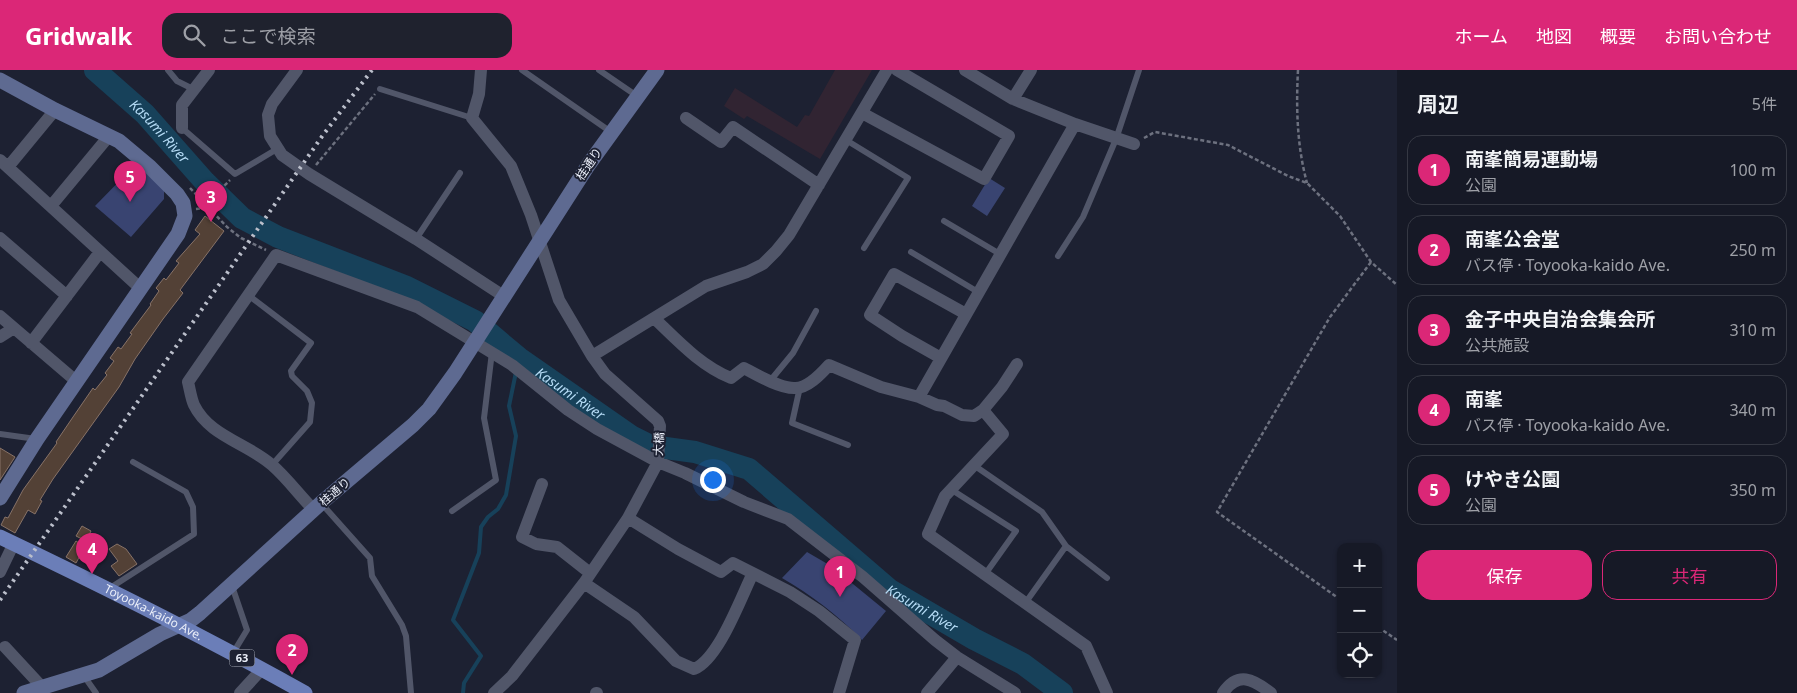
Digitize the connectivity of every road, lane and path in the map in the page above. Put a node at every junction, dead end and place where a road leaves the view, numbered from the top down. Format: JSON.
{"nodes":[{"id":1,"x":168,"y":70,"type":"edge"},
{"id":2,"x":209,"y":70,"type":"edge"},
{"id":3,"x":296,"y":70,"type":"edge"},
{"id":4,"x":481,"y":70,"type":"edge"},
{"id":5,"x":522,"y":70,"type":"edge"},
{"id":6,"x":599,"y":70,"type":"edge"},
{"id":7,"x":657,"y":70,"type":"edge"},
{"id":8,"x":887,"y":70,"type":"edge"},
{"id":9,"x":897,"y":70,"type":"edge"},
{"id":10,"x":965,"y":70,"type":"edge"},
{"id":11,"x":1031,"y":70,"type":"edge"},
{"id":12,"x":1139,"y":70,"type":"edge"},
{"id":13,"x":1298,"y":70,"type":"edge"},
{"id":14,"x":0,"y":80,"type":"edge"},
{"id":15,"x":193,"y":89,"type":"junction"},
{"id":16,"x":380,"y":89,"type":"joint"},
{"id":17,"x":637,"y":96,"type":"junction"},
{"id":18,"x":1013,"y":99,"type":"junction"},
{"id":19,"x":55,"y":110,"type":"junction"},
{"id":20,"x":862,"y":113,"type":"junction"},
{"id":21,"x":472,"y":118,"type":"junction"},
{"id":22,"x":686,"y":118,"type":"dead end"},
{"id":23,"x":1074,"y":124,"type":"junction"},
{"id":24,"x":182,"y":128,"type":"joint"},
{"id":25,"x":611,"y":132,"type":"junction"},
{"id":26,"x":109,"y":136,"type":"junction"},
{"id":27,"x":1116,"y":139,"type":"junction"},
{"id":28,"x":846,"y":140,"type":"junction"},
{"id":29,"x":1134,"y":144,"type":"joint"},
{"id":30,"x":277,"y":149,"type":"junction"},
{"id":31,"x":4,"y":164,"type":"edge"},
{"id":32,"x":460,"y":173,"type":"dead end"},
{"id":33,"x":309,"y":174,"type":"junction"},
{"id":34,"x":234,"y":176,"type":"dead end"},
{"id":35,"x":1307,"y":183,"type":"junction"},
{"id":36,"x":819,"y":185,"type":"junction"},
{"id":37,"x":51,"y":206,"type":"junction"},
{"id":38,"x":944,"y":221,"type":"dead end"},
{"id":39,"x":0,"y":238,"type":"edge"},
{"id":40,"x":416,"y":238,"type":"junction"},
{"id":41,"x":540,"y":242,"type":"junction"},
{"id":42,"x":864,"y":248,"type":"dead end"},
{"id":43,"x":100,"y":252,"type":"junction"},
{"id":44,"x":911,"y":252,"type":"dead end"},
{"id":45,"x":1000,"y":254,"type":"junction"},
{"id":46,"x":276,"y":255,"type":"junction"},
{"id":47,"x":1058,"y":256,"type":"dead end"},
{"id":48,"x":1371,"y":262,"type":"junction"},
{"id":49,"x":1397,"y":285,"type":"edge"},
{"id":50,"x":140,"y":288,"type":"junction"},
{"id":51,"x":978,"y":292,"type":"junction"},
{"id":52,"x":248,"y":295,"type":"junction"},
{"id":53,"x":66,"y":296,"type":"junction"},
{"id":54,"x":505,"y":297,"type":"junction"},
{"id":55,"x":816,"y":310,"type":"dead end"},
{"id":56,"x":966,"y":314,"type":"junction"},
{"id":57,"x":0,"y":316,"type":"edge"},
{"id":58,"x":655,"y":319,"type":"junction"},
{"id":59,"x":14,"y":328,"type":"junction"},
{"id":60,"x":0,"y":337,"type":"edge"},
{"id":61,"x":475,"y":342,"type":"junction"},
{"id":62,"x":31,"y":343,"type":"junction"},
{"id":63,"x":492,"y":352,"type":"junction"},
{"id":64,"x":592,"y":356,"type":"junction"},
{"id":65,"x":941,"y":358,"type":"junction"},
{"id":66,"x":1017,"y":364,"type":"dead end"},
{"id":67,"x":76,"y":381,"type":"junction"},
{"id":68,"x":770,"y":381,"type":"junction"},
{"id":69,"x":800,"y":387,"type":"junction"},
{"id":70,"x":918,"y":397,"type":"junction"},
{"id":71,"x":983,"y":410,"type":"junction"},
{"id":72,"x":0,"y":434,"type":"edge"},
{"id":73,"x":37,"y":439,"type":"junction"},
{"id":74,"x":848,"y":445,"type":"dead end"},
{"id":75,"x":133,"y":462,"type":"dead end"},
{"id":76,"x":658,"y":462,"type":"junction"},
{"id":77,"x":272,"y":465,"type":"junction"},
{"id":78,"x":975,"y":466,"type":"junction"},
{"id":79,"x":5,"y":481,"type":"edge"},
{"id":80,"x":542,"y":484,"type":"dead end"},
{"id":81,"x":952,"y":490,"type":"junction"},
{"id":82,"x":0,"y":498,"type":"edge"},
{"id":83,"x":318,"y":507,"type":"junction"},
{"id":84,"x":452,"y":511,"type":"dead end"},
{"id":85,"x":628,"y":518,"type":"junction"},
{"id":86,"x":0,"y":536,"type":"edge"},
{"id":87,"x":14,"y":543,"type":"junction"},
{"id":88,"x":1066,"y":546,"type":"junction"},
{"id":89,"x":0,"y":572,"type":"edge"},
{"id":90,"x":753,"y":572,"type":"junction"},
{"id":91,"x":986,"y":573,"type":"junction"},
{"id":92,"x":587,"y":578,"type":"junction"},
{"id":93,"x":1107,"y":578,"type":"dead end"},
{"id":94,"x":232,"y":586,"type":"junction"},
{"id":95,"x":109,"y":589,"type":"junction"},
{"id":96,"x":1337,"y":597,"type":"edge"},
{"id":97,"x":1026,"y":602,"type":"junction"},
{"id":98,"x":178,"y":626,"type":"junction"},
{"id":99,"x":1382,"y":630,"type":"edge"},
{"id":100,"x":1397,"y":640,"type":"edge"},
{"id":101,"x":5,"y":646,"type":"dead end"},
{"id":102,"x":232,"y":653,"type":"junction"},
{"id":103,"x":957,"y":657,"type":"junction"},
{"id":104,"x":262,"y":669,"type":"junction"},
{"id":105,"x":84,"y":676,"type":"junction"},
{"id":106,"x":49,"y":688,"type":"edge"},
{"id":107,"x":24,"y":693,"type":"edge"},
{"id":108,"x":96,"y":693,"type":"edge"},
{"id":109,"x":240,"y":693,"type":"edge"},
{"id":110,"x":305,"y":693,"type":"edge"},
{"id":111,"x":411,"y":693,"type":"edge"},
{"id":112,"x":494,"y":693,"type":"edge"},
{"id":113,"x":839,"y":693,"type":"edge"},
{"id":114,"x":927,"y":693,"type":"edge"},
{"id":115,"x":1015,"y":693,"type":"edge"},
{"id":116,"x":1106,"y":693,"type":"edge"},
{"id":117,"x":1223,"y":693,"type":"edge"},
{"id":118,"x":1271,"y":693,"type":"edge"}],
"edges":[{"from":1,"to":15,"type":"lane"},
{"from":2,"to":15,"type":"street"},
{"from":3,"to":30,"type":"street"},
{"from":4,"to":21,"type":"street"},
{"from":5,"to":25,"type":"lane"},
{"from":6,"to":17,"type":"lane"},
{"from":7,"to":17,"type":"street","name":"桂通り"},
{"from":8,"to":20,"type":"street"},
{"from":9,"to":20,"type":"street"},
{"from":10,"to":18,"type":"street"},
{"from":11,"to":18,"type":"street"},
{"from":12,"to":27,"type":"lane"},
{"from":13,"to":35,"type":"path"},
{"from":14,"to":19,"type":"street"},
{"from":15,"to":24,"type":"street"},
{"from":16,"to":21,"type":"lane"},
{"from":16,"to":33,"type":"path"},
{"from":17,"to":25,"type":"street","name":"桂通り"},
{"from":18,"to":23,"type":"street"},
{"from":19,"to":26,"type":"street"},
{"from":19,"to":31,"type":"street"},
{"from":20,"to":28,"type":"street"},
{"from":21,"to":41,"type":"street"},
{"from":22,"to":36,"type":"street"},
{"from":23,"to":27,"type":"street"},
{"from":23,"to":45,"type":"street"},
{"from":24,"to":30,"type":"lane"},
{"from":25,"to":41,"type":"street","name":"桂通り"},
{"from":26,"to":37,"type":"street"},
{"from":26,"to":50,"type":"street"},
{"from":27,"to":29,"type":"street"},
{"from":27,"to":47,"type":"lane"},
{"from":28,"to":36,"type":"street"},
{"from":28,"to":42,"type":"lane"},
{"from":29,"to":35,"type":"path"},
{"from":30,"to":33,"type":"street"},
{"from":31,"to":37,"type":"street"},
{"from":32,"to":40,"type":"lane"},
{"from":33,"to":40,"type":"street"},
{"from":34,"to":46,"type":"path"},
{"from":35,"to":48,"type":"path"},
{"from":36,"to":58,"type":"street"},
{"from":37,"to":43,"type":"street"},
{"from":38,"to":45,"type":"lane"},
{"from":39,"to":53,"type":"street"},
{"from":40,"to":54,"type":"street"},
{"from":41,"to":54,"type":"street","name":"桂通り"},
{"from":41,"to":64,"type":"street"},
{"from":43,"to":50,"type":"street"},
{"from":43,"to":53,"type":"street"},
{"from":44,"to":51,"type":"lane"},
{"from":45,"to":51,"type":"street"},
{"from":46,"to":52,"type":"street"},
{"from":46,"to":61,"type":"street"},
{"from":48,"to":49,"type":"path"},
{"from":48,"to":96,"type":"path"},
{"from":50,"to":67,"type":"street"},
{"from":51,"to":56,"type":"street"},
{"from":52,"to":77,"type":"street"},
{"from":52,"to":77,"type":"lane"},
{"from":53,"to":62,"type":"street"},
{"from":54,"to":61,"type":"street","name":"桂通り"},
{"from":55,"to":68,"type":"lane"},
{"from":56,"to":65,"type":"street"},
{"from":56,"to":65,"type":"street"},
{"from":57,"to":59,"type":"street"},
{"from":58,"to":64,"type":"street"},
{"from":58,"to":68,"type":"street"},
{"from":59,"to":60,"type":"street"},
{"from":59,"to":62,"type":"street"},
{"from":61,"to":63,"type":"street"},
{"from":61,"to":83,"type":"street","name":"桂通り"},
{"from":62,"to":67,"type":"street"},
{"from":63,"to":76,"type":"street"},
{"from":63,"to":84,"type":"lane"},
{"from":64,"to":76,"type":"street","name":"大橋"},
{"from":65,"to":70,"type":"street"},
{"from":66,"to":71,"type":"street"},
{"from":67,"to":73,"type":"street"},
{"from":68,"to":69,"type":"street"},
{"from":69,"to":70,"type":"street"},
{"from":69,"to":74,"type":"lane"},
{"from":70,"to":71,"type":"street"},
{"from":71,"to":78,"type":"street"},
{"from":72,"to":73,"type":"lane"},
{"from":73,"to":79,"type":"street"},
{"from":75,"to":95,"type":"lane"},
{"from":76,"to":85,"type":"street"},
{"from":76,"to":103,"type":"street"},
{"from":77,"to":83,"type":"street"},
{"from":78,"to":81,"type":"street"},
{"from":78,"to":88,"type":"lane"},
{"from":79,"to":82,"type":"street"},
{"from":80,"to":92,"type":"street"},
{"from":81,"to":91,"type":"street"},
{"from":81,"to":91,"type":"lane"},
{"from":83,"to":94,"type":"street","name":"桂通り"},
{"from":83,"to":111,"type":"lane"},
{"from":85,"to":90,"type":"street"},
{"from":85,"to":92,"type":"street"},
{"from":86,"to":87,"type":"main road","name":"Toyooka-kaido Ave.","number":"63"},
{"from":87,"to":89,"type":"street"},
{"from":87,"to":95,"type":"main road","name":"Toyooka-kaido Ave.","number":"63"},
{"from":88,"to":93,"type":"lane"},
{"from":88,"to":97,"type":"lane"},
{"from":90,"to":92,"type":"street"},
{"from":90,"to":113,"type":"street"},
{"from":91,"to":97,"type":"street"},
{"from":92,"to":112,"type":"street"},
{"from":94,"to":98,"type":"street","name":"桂通り"},
{"from":94,"to":102,"type":"lane"},
{"from":95,"to":98,"type":"main road","name":"Toyooka-kaido Ave.","number":"63"},
{"from":97,"to":116,"type":"street"},
{"from":98,"to":102,"type":"main road","name":"Toyooka-kaido Ave.","number":"63"},
{"from":98,"to":105,"type":"street","name":"桂通り"},
{"from":99,"to":100,"type":"path"},
{"from":101,"to":106,"type":"street"},
{"from":102,"to":104,"type":"main road","name":"Toyooka-kaido Ave.","number":"63"},
{"from":103,"to":114,"type":"street"},
{"from":103,"to":115,"type":"street"},
{"from":104,"to":109,"type":"street"},
{"from":104,"to":110,"type":"main road","name":"Toyooka-kaido Ave.","number":"63"},
{"from":105,"to":106,"type":"street","name":"桂通り"},
{"from":105,"to":108,"type":"lane"},
{"from":106,"to":107,"type":"street","name":"桂通り"},
{"from":117,"to":118,"type":"street"}]}
